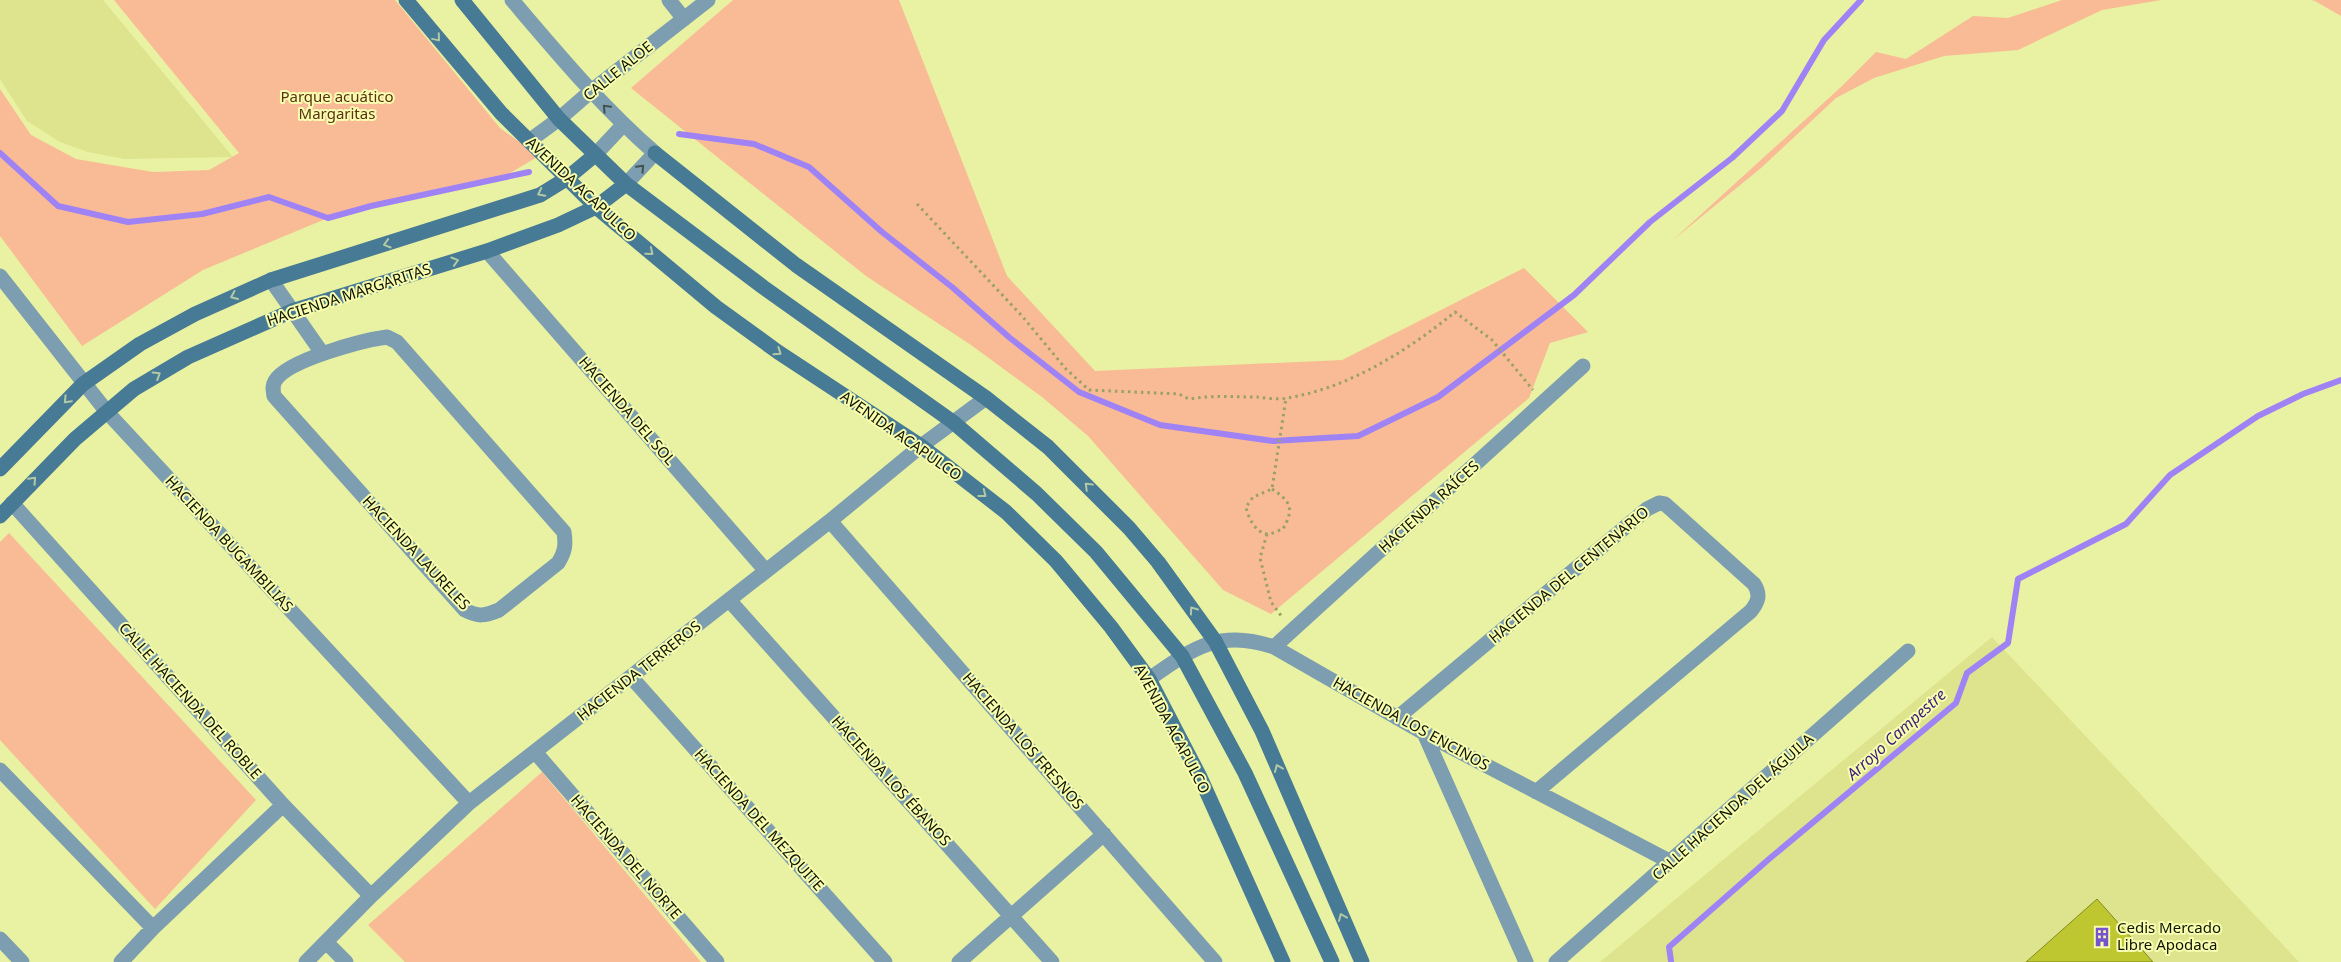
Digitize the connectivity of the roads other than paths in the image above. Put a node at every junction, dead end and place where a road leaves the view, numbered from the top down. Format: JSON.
{"nodes":[{"id":1,"x":406,"y":0,"type":"edge"},
{"id":2,"x":462,"y":0,"type":"edge"},
{"id":3,"x":512,"y":0,"type":"edge"},
{"id":4,"x":670,"y":0,"type":"edge"},
{"id":5,"x":708,"y":0,"type":"edge"},
{"id":6,"x":684,"y":19,"type":"junction"},
{"id":7,"x":590,"y":92,"type":"junction"},
{"id":8,"x":560,"y":119,"type":"junction"},
{"id":9,"x":623,"y":125,"type":"junction"},
{"id":10,"x":529,"y":141,"type":"junction"},
{"id":11,"x":655,"y":153,"type":"junction"},
{"id":12,"x":595,"y":155,"type":"junction"},
{"id":13,"x":566,"y":179,"type":"junction"},
{"id":14,"x":626,"y":184,"type":"junction"},
{"id":15,"x":596,"y":207,"type":"junction"},
{"id":16,"x":487,"y":251,"type":"junction"},
{"id":17,"x":0,"y":276,"type":"edge"},
{"id":18,"x":271,"y":280,"type":"junction"},
{"id":19,"x":292,"y":311,"type":"junction"},
{"id":20,"x":322,"y":353,"type":"junction"},
{"id":21,"x":1583,"y":366,"type":"dead end"},
{"id":22,"x":83,"y":384,"type":"junction"},
{"id":23,"x":986,"y":398,"type":"junction"},
{"id":24,"x":107,"y":412,"type":"junction"},
{"id":25,"x":953,"y":422,"type":"junction"},
{"id":26,"x":921,"y":446,"type":"junction"},
{"id":27,"x":0,"y":469,"type":"edge"},
{"id":28,"x":12,"y":503,"type":"junction"},
{"id":29,"x":0,"y":516,"type":"edge"},
{"id":30,"x":830,"y":521,"type":"junction"},
{"id":31,"x":766,"y":571,"type":"junction"},
{"id":32,"x":729,"y":600,"type":"junction"},
{"id":33,"x":1215,"y":640,"type":"junction"},
{"id":34,"x":1274,"y":647,"type":"junction"},
{"id":35,"x":1908,"y":650,"type":"dead end"},
{"id":36,"x":1182,"y":656,"type":"junction"},
{"id":37,"x":632,"y":678,"type":"junction"},
{"id":38,"x":1148,"y":679,"type":"junction"},
{"id":39,"x":1397,"y":718,"type":"junction"},
{"id":40,"x":1424,"y":734,"type":"junction"},
{"id":41,"x":535,"y":752,"type":"junction"},
{"id":42,"x":0,"y":770,"type":"edge"},
{"id":43,"x":1536,"y":792,"type":"junction"},
{"id":44,"x":469,"y":803,"type":"junction"},
{"id":45,"x":283,"y":805,"type":"junction"},
{"id":46,"x":1104,"y":834,"type":"junction"},
{"id":47,"x":1671,"y":862,"type":"junction"},
{"id":48,"x":372,"y":896,"type":"junction"},
{"id":49,"x":1012,"y":916,"type":"junction"},
{"id":50,"x":153,"y":928,"type":"junction"},
{"id":51,"x":0,"y":939,"type":"edge"},
{"id":52,"x":326,"y":942,"type":"junction"},
{"id":53,"x":22,"y":962,"type":"edge"},
{"id":54,"x":121,"y":962,"type":"edge"},
{"id":55,"x":306,"y":962,"type":"edge"},
{"id":56,"x":346,"y":962,"type":"edge"},
{"id":57,"x":717,"y":962,"type":"edge"},
{"id":58,"x":885,"y":962,"type":"edge"},
{"id":59,"x":959,"y":962,"type":"edge"},
{"id":60,"x":1052,"y":962,"type":"edge"},
{"id":61,"x":1215,"y":962,"type":"edge"},
{"id":62,"x":1283,"y":962,"type":"edge"},
{"id":63,"x":1332,"y":962,"type":"edge"},
{"id":64,"x":1362,"y":962,"type":"edge"},
{"id":65,"x":1526,"y":962,"type":"edge"},
{"id":66,"x":1556,"y":962,"type":"edge"}],
"edges":[{"from":1,"to":10,"type":"street","name":"AVENIDA ACAPULCO","one_way":true},
{"from":2,"to":8,"type":"street"},
{"from":3,"to":7,"type":"street"},
{"from":4,"to":6,"type":"street"},
{"from":5,"to":6,"type":"street","name":"CALLE ALOE"},
{"from":6,"to":7,"type":"street","name":"CALLE ALOE"},
{"from":7,"to":8,"type":"street","name":"CALLE ALOE"},
{"from":9,"to":7,"type":"street","one_way":true},
{"from":8,"to":10,"type":"street","name":"CALLE ALOE"},
{"from":8,"to":12,"type":"street"},
{"from":9,"to":11,"type":"street"},
{"from":9,"to":12,"type":"street"},
{"from":10,"to":13,"type":"street","name":"AVENIDA ACAPULCO"},
{"from":14,"to":11,"type":"street","name":"HACIENDA MARGARITAS","one_way":true},
{"from":11,"to":23,"type":"street"},
{"from":12,"to":13,"type":"street"},
{"from":12,"to":14,"type":"street"},
{"from":13,"to":15,"type":"street","name":"AVENIDA ACAPULCO"},
{"from":13,"to":18,"type":"street","one_way":true},
{"from":14,"to":15,"type":"street","name":"HACIENDA MARGARITAS"},
{"from":14,"to":25,"type":"street"},
{"from":15,"to":16,"type":"street","name":"HACIENDA MARGARITAS"},
{"from":15,"to":26,"type":"street","name":"AVENIDA ACAPULCO","one_way":true},
{"from":19,"to":16,"type":"street","name":"HACIENDA MARGARITAS","one_way":true},
{"from":16,"to":31,"type":"street","name":"HACIENDA DEL SOL"},
{"from":17,"to":22,"type":"street","name":"HACIENDA BUGAMBILIAS"},
{"from":18,"to":19,"type":"street"},
{"from":18,"to":22,"type":"street","one_way":true},
{"from":19,"to":20,"type":"street"},
{"from":24,"to":19,"type":"street","name":"HACIENDA MARGARITAS","one_way":true},
{"from":20,"to":20,"type":"street","name":"HACIENDA LAURELES"},
{"from":21,"to":34,"type":"street","name":"HACIENDA RAÍCES"},
{"from":22,"to":24,"type":"street","name":"HACIENDA BUGAMBILIAS"},
{"from":22,"to":27,"type":"street","one_way":true},
{"from":23,"to":25,"type":"street","name":"HACIENDA TERREROS"},
{"from":33,"to":23,"type":"street","one_way":true},
{"from":28,"to":24,"type":"street","name":"HACIENDA MARGARITAS","one_way":true},
{"from":24,"to":44,"type":"street","name":"HACIENDA BUGAMBILIAS"},
{"from":25,"to":26,"type":"street","name":"HACIENDA TERREROS"},
{"from":25,"to":36,"type":"street"},
{"from":26,"to":30,"type":"street","name":"HACIENDA TERREROS"},
{"from":26,"to":38,"type":"street","name":"AVENIDA ACAPULCO","one_way":true},
{"from":28,"to":29,"type":"street","name":"HACIENDA MARGARITAS"},
{"from":28,"to":45,"type":"street","name":"CALLE HACIENDA DEL ROBLE"},
{"from":30,"to":31,"type":"street","name":"HACIENDA TERREROS"},
{"from":30,"to":46,"type":"street","name":"HACIENDA LOS FRESNOS"},
{"from":31,"to":32,"type":"street","name":"HACIENDA TERREROS"},
{"from":32,"to":37,"type":"street","name":"HACIENDA TERREROS"},
{"from":32,"to":49,"type":"street","name":"HACIENDA LOS ÉBANOS"},
{"from":33,"to":34,"type":"street","name":"HACIENDA LOS ENCINOS"},
{"from":33,"to":36,"type":"street","name":"HACIENDA LOS ENCINOS"},
{"from":64,"to":33,"type":"street","one_way":true},
{"from":34,"to":39,"type":"street","name":"HACIENDA LOS ENCINOS"},
{"from":35,"to":47,"type":"street","name":"CALLE HACIENDA DEL ÁGUILA"},
{"from":36,"to":38,"type":"street","name":"HACIENDA LOS ENCINOS"},
{"from":36,"to":63,"type":"street"},
{"from":37,"to":41,"type":"street","name":"HACIENDA TERREROS"},
{"from":37,"to":58,"type":"street","name":"HACIENDA DEL MEZQUITE"},
{"from":38,"to":62,"type":"street","name":"AVENIDA ACAPULCO"},
{"from":39,"to":40,"type":"street","name":"HACIENDA LOS ENCINOS"},
{"from":39,"to":43,"type":"street","name":"HACIENDA DEL CENTENARIO"},
{"from":40,"to":43,"type":"street","name":"HACIENDA LOS ENCINOS"},
{"from":40,"to":65,"type":"street"},
{"from":41,"to":44,"type":"street","name":"HACIENDA TERREROS"},
{"from":41,"to":57,"type":"street","name":"HACIENDA DEL NORTE"},
{"from":42,"to":50,"type":"street"},
{"from":43,"to":47,"type":"street","name":"HACIENDA LOS ENCINOS"},
{"from":44,"to":48,"type":"street","name":"HACIENDA TERREROS"},
{"from":45,"to":48,"type":"street","name":"CALLE HACIENDA DEL ROBLE"},
{"from":45,"to":50,"type":"street"},
{"from":46,"to":49,"type":"street"},
{"from":46,"to":61,"type":"street","name":"HACIENDA LOS FRESNOS"},
{"from":47,"to":66,"type":"street","name":"CALLE HACIENDA DEL ÁGUILA"},
{"from":48,"to":52,"type":"street","name":"HACIENDA TERREROS"},
{"from":49,"to":59,"type":"street"},
{"from":49,"to":60,"type":"street","name":"HACIENDA LOS ÉBANOS"},
{"from":50,"to":54,"type":"street"},
{"from":51,"to":53,"type":"street"},
{"from":52,"to":55,"type":"street","name":"HACIENDA TERREROS"},
{"from":52,"to":56,"type":"street"}]}
